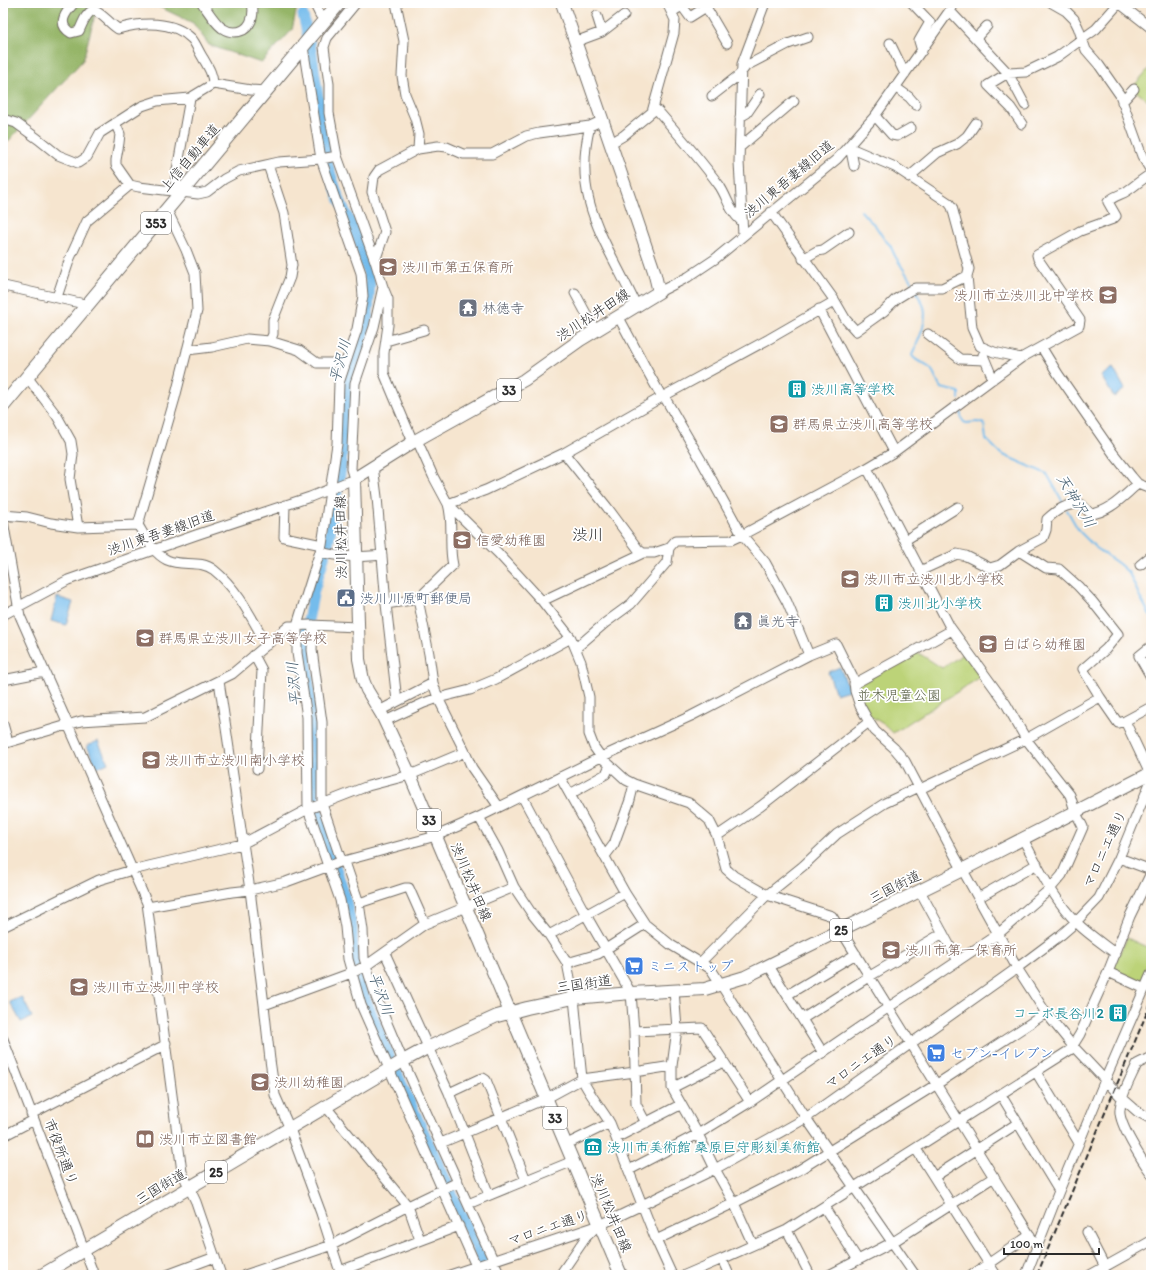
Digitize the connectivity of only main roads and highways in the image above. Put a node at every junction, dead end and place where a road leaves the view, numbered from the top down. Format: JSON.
{"nodes":[{"id":1,"x":339,"y":3,"type":"edge"},
{"id":2,"x":562,"y":3,"type":"edge"},
{"id":3,"x":3,"y":406,"type":"edge"},
{"id":4,"x":1151,"y":773,"type":"edge"},
{"id":5,"x":510,"y":1012,"type":"junction"},
{"id":6,"x":42,"y":1275,"type":"edge"},
{"id":7,"x":621,"y":1275,"type":"edge"}],
"edges":[{"from":1,"to":3,"type":"highway","name":"上信自動車道","number":"353"},
{"from":2,"to":5,"type":"main road","name":"渋川松井田線","number":"33"},
{"from":4,"to":5,"type":"main road","name":"三国街道","number":"25"},
{"from":5,"to":6,"type":"main road","name":"三国街道","number":"25"},
{"from":5,"to":7,"type":"main road","name":"渋川松井田線","number":"33"}]}
